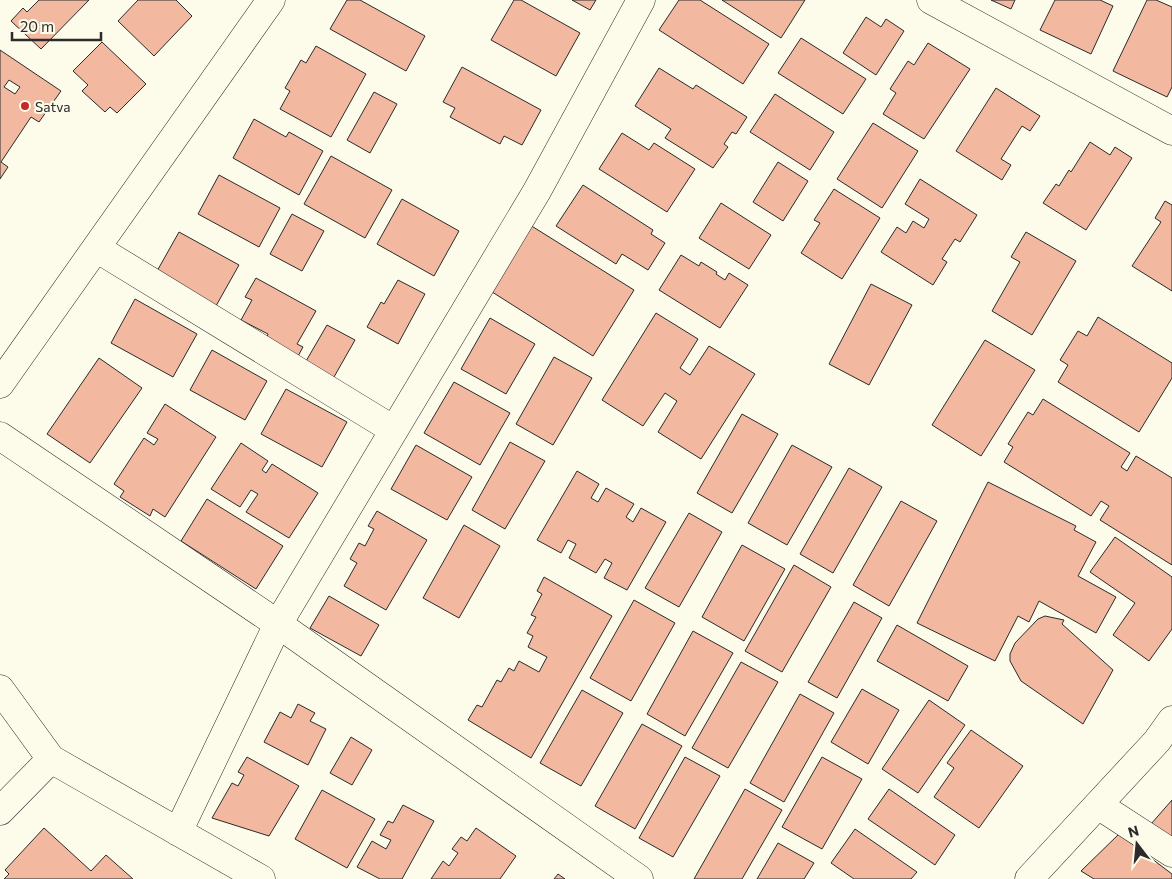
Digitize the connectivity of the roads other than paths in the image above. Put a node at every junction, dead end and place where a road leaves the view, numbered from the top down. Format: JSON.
{"nodes":[{"id":1,"x":271,"y":0,"type":"edge"},
{"id":2,"x":641,"y":0,"type":"edge"},
{"id":3,"x":931,"y":0,"type":"edge"},
{"id":4,"x":1172,"y":131,"type":"edge"},
{"id":5,"x":96,"y":248,"type":"junction"},
{"id":6,"x":0,"y":384,"type":"edge"},
{"id":7,"x":394,"y":430,"type":"junction"},
{"id":8,"x":0,"y":436,"type":"edge"},
{"id":9,"x":278,"y":624,"type":"junction"},
{"id":10,"x":0,"y":688,"type":"edge"},
{"id":11,"x":1172,"y":720,"type":"edge"},
{"id":12,"x":51,"y":759,"type":"junction"},
{"id":13,"x":1098,"y":805,"type":"junction"},
{"id":14,"x":0,"y":811,"type":"edge"},
{"id":15,"x":178,"y":832,"type":"junction"},
{"id":16,"x":1172,"y":853,"type":"edge"},
{"id":17,"x":261,"y":879,"type":"edge"},
{"id":18,"x":640,"y":879,"type":"edge"},
{"id":19,"x":1029,"y":879,"type":"edge"}],
"edges":[{"from":1,"to":5,"type":"street"},
{"from":2,"to":7,"type":"street"},
{"from":3,"to":4,"type":"street"},
{"from":5,"to":6,"type":"street"},
{"from":5,"to":7,"type":"street"},
{"from":7,"to":9,"type":"street"},
{"from":8,"to":9,"type":"street"},
{"from":9,"to":15,"type":"street"},
{"from":9,"to":18,"type":"street"},
{"from":10,"to":12,"type":"street"},
{"from":11,"to":13,"type":"street"},
{"from":12,"to":14,"type":"street"},
{"from":12,"to":15,"type":"street"},
{"from":13,"to":16,"type":"street"},
{"from":13,"to":19,"type":"street"},
{"from":15,"to":17,"type":"street"}]}
